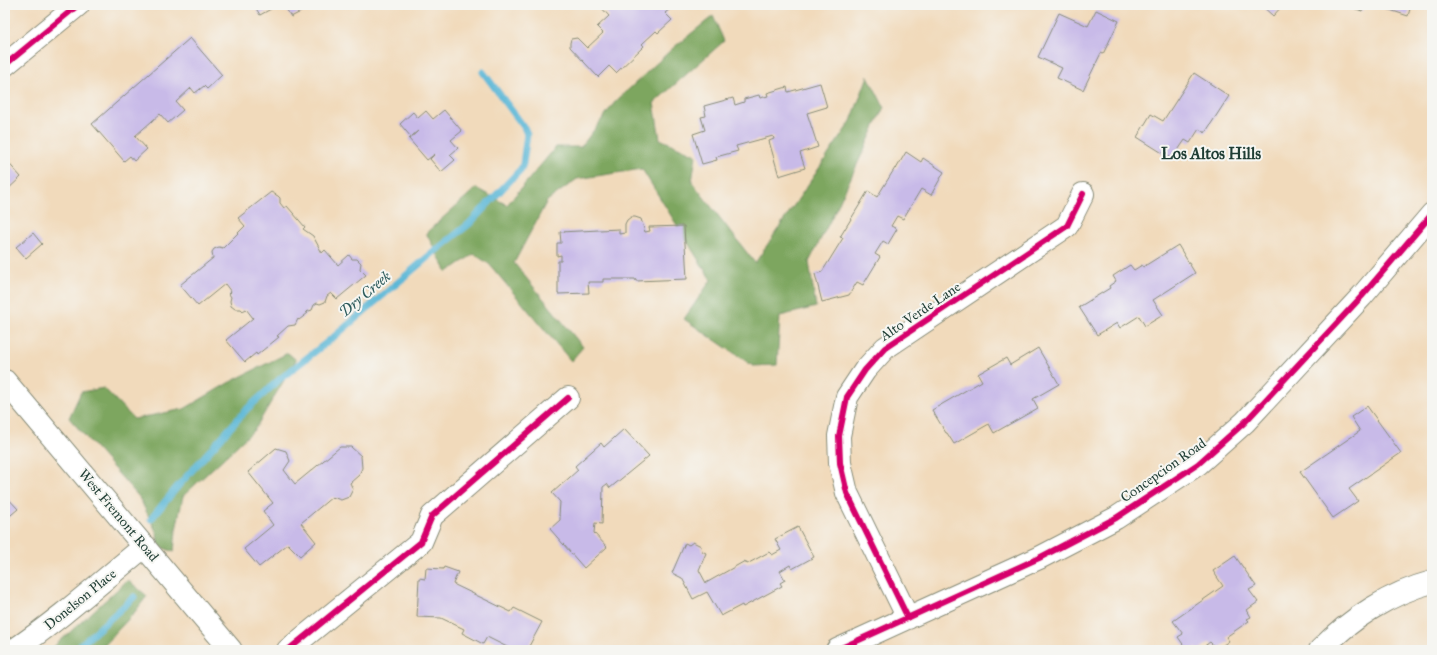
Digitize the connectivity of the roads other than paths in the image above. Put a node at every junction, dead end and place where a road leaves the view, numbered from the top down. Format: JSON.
{"nodes":[{"id":1,"x":78,"y":5,"type":"edge"},
{"id":2,"x":5,"y":65,"type":"edge"},
{"id":3,"x":1083,"y":194,"type":"dead end"},
{"id":4,"x":1432,"y":214,"type":"edge"},
{"id":5,"x":5,"y":381,"type":"edge"},
{"id":6,"x":568,"y":398,"type":"dead end"},
{"id":7,"x":145,"y":546,"type":"junction"},
{"id":8,"x":1432,"y":582,"type":"edge"},
{"id":9,"x":908,"y":618,"type":"junction"},
{"id":10,"x":14,"y":650,"type":"edge"},
{"id":11,"x":231,"y":650,"type":"edge"},
{"id":12,"x":288,"y":650,"type":"edge"},
{"id":13,"x":837,"y":650,"type":"edge"},
{"id":14,"x":1320,"y":650,"type":"edge"}],
"edges":[{"from":1,"to":2,"type":"street"},
{"from":3,"to":9,"type":"street","name":"Alto Verde Lane"},
{"from":4,"to":9,"type":"street","name":"Concepcion Road"},
{"from":5,"to":7,"type":"street","name":"West Fremont Road"},
{"from":6,"to":12,"type":"street"},
{"from":7,"to":10,"type":"street","name":"Donelson Place"},
{"from":7,"to":11,"type":"street","name":"West Fremont Road"},
{"from":8,"to":14,"type":"street"},
{"from":9,"to":13,"type":"street","name":"Concepcion Road"}]}
